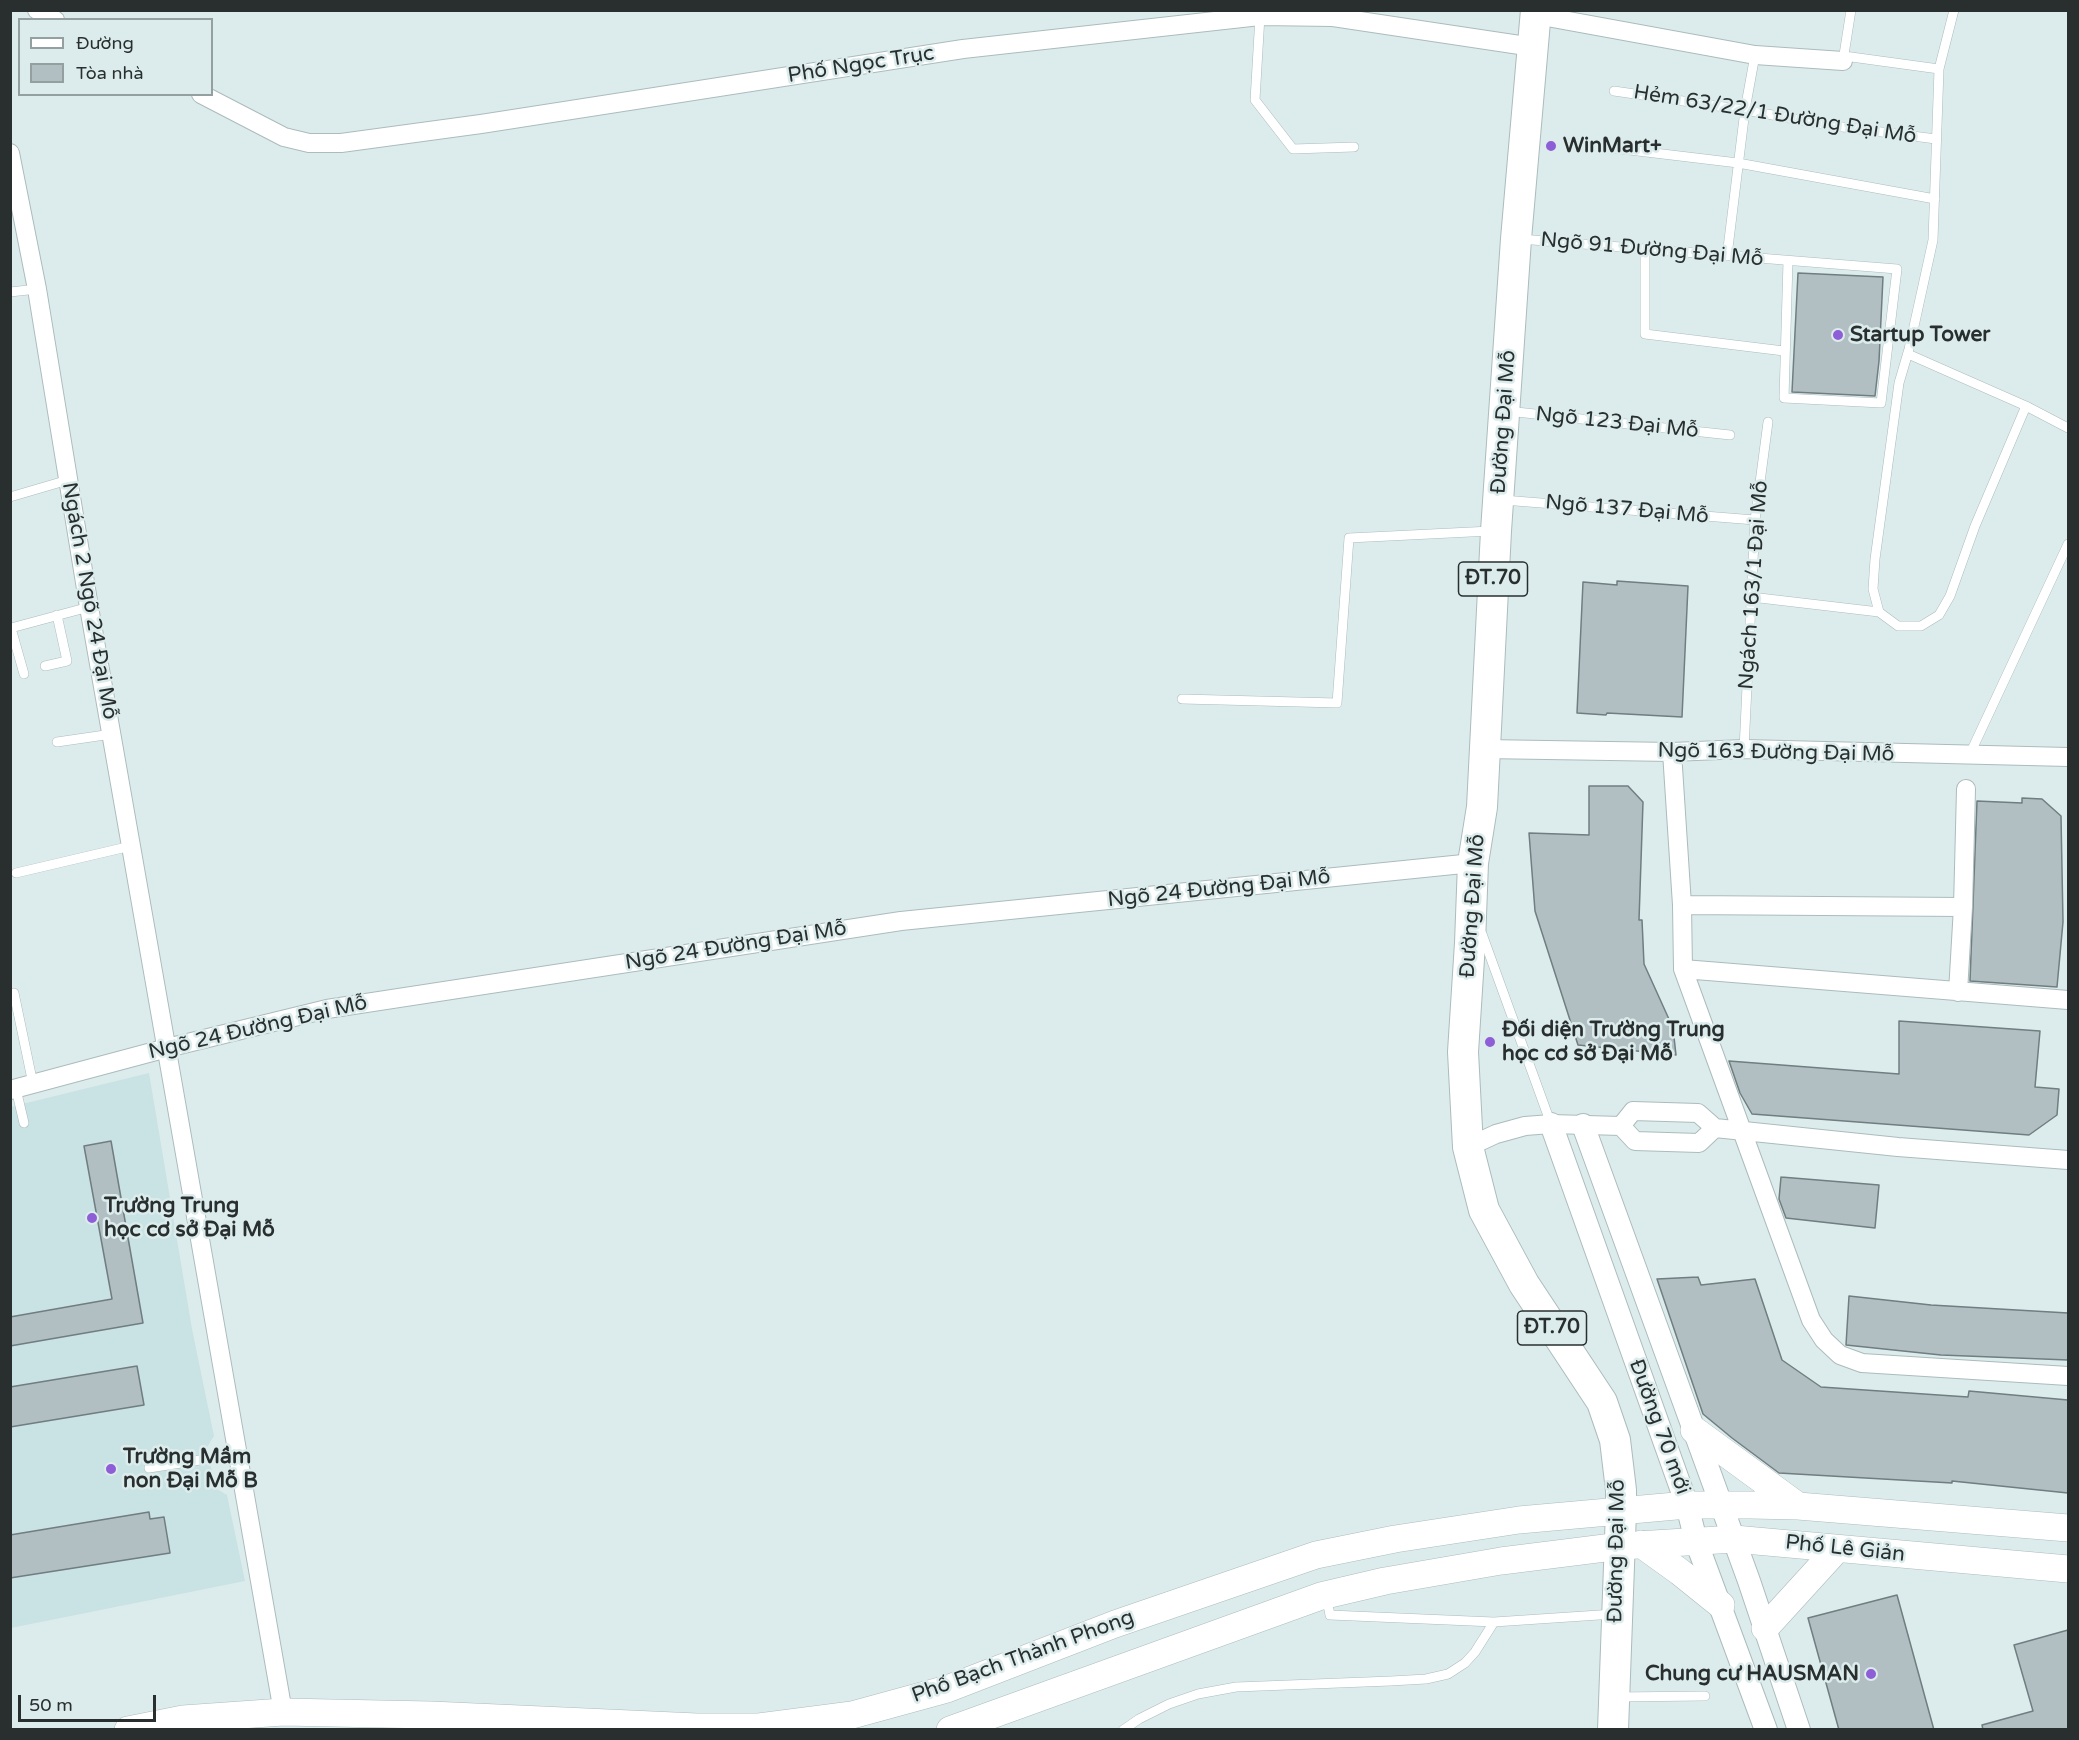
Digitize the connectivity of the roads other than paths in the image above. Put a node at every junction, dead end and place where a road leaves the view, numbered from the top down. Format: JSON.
{"nodes":[{"id":1,"x":38,"y":10,"type":"edge"},
{"id":2,"x":1851,"y":10,"type":"edge"},
{"id":3,"x":1954,"y":10,"type":"edge"},
{"id":4,"x":1536,"y":13,"type":"edge"},
{"id":5,"x":1260,"y":15,"type":"junction"},
{"id":6,"x":52,"y":18,"type":"edge"},
{"id":7,"x":1533,"y":47,"type":"junction"},
{"id":8,"x":1755,"y":55,"type":"junction"},
{"id":9,"x":1844,"y":58,"type":"junction"},
{"id":10,"x":1939,"y":69,"type":"junction"},
{"id":11,"x":1614,"y":91,"type":"dead end"},
{"id":12,"x":205,"y":96,"type":"edge"},
{"id":13,"x":1745,"y":110,"type":"junction"},
{"id":14,"x":1935,"y":140,"type":"junction"},
{"id":15,"x":1570,"y":143,"type":"dead end"},
{"id":16,"x":1354,"y":147,"type":"dead end"},
{"id":17,"x":10,"y":153,"type":"edge"},
{"id":18,"x":1738,"y":163,"type":"junction"},
{"id":19,"x":1935,"y":199,"type":"junction"},
{"id":20,"x":1516,"y":239,"type":"junction"},
{"id":21,"x":1645,"y":250,"type":"junction"},
{"id":22,"x":1727,"y":256,"type":"junction"},
{"id":23,"x":1788,"y":261,"type":"junction"},
{"id":24,"x":38,"y":289,"type":"junction"},
{"id":25,"x":10,"y":292,"type":"edge"},
{"id":26,"x":1784,"y":351,"type":"junction"},
{"id":27,"x":1908,"y":354,"type":"junction"},
{"id":28,"x":2026,"y":406,"type":"junction"},
{"id":29,"x":1504,"y":411,"type":"junction"},
{"id":30,"x":1768,"y":422,"type":"dead end"},
{"id":31,"x":2068,"y":428,"type":"edge"},
{"id":32,"x":1730,"y":435,"type":"dead end"},
{"id":33,"x":68,"y":480,"type":"junction"},
{"id":34,"x":10,"y":497,"type":"edge"},
{"id":35,"x":1499,"y":500,"type":"junction"},
{"id":36,"x":1755,"y":520,"type":"junction"},
{"id":37,"x":1496,"y":531,"type":"junction"},
{"id":38,"x":2068,"y":544,"type":"edge"},
{"id":39,"x":1751,"y":597,"type":"junction"},
{"id":40,"x":89,"y":607,"type":"junction"},
{"id":41,"x":1879,"y":612,"type":"junction"},
{"id":42,"x":57,"y":615,"type":"junction"},
{"id":43,"x":11,"y":627,"type":"edge"},
{"id":44,"x":45,"y":666,"type":"dead end"},
{"id":45,"x":24,"y":674,"type":"dead end"},
{"id":46,"x":1182,"y":699,"type":"dead end"},
{"id":47,"x":112,"y":734,"type":"junction"},
{"id":48,"x":57,"y":742,"type":"dead end"},
{"id":49,"x":1484,"y":749,"type":"junction"},
{"id":50,"x":1744,"y":749,"type":"junction"},
{"id":51,"x":1672,"y":752,"type":"junction"},
{"id":52,"x":1969,"y":756,"type":"junction"},
{"id":53,"x":2068,"y":757,"type":"edge"},
{"id":54,"x":1966,"y":789,"type":"dead end"},
{"id":55,"x":132,"y":846,"type":"junction"},
{"id":56,"x":1473,"y":863,"type":"junction"},
{"id":57,"x":16,"y":873,"type":"dead end"},
{"id":58,"x":1682,"y":905,"type":"junction"},
{"id":59,"x":1472,"y":906,"type":"junction"},
{"id":60,"x":1963,"y":907,"type":"junction"},
{"id":61,"x":1683,"y":969,"type":"junction"},
{"id":62,"x":1958,"y":992,"type":"junction"},
{"id":63,"x":14,"y":993,"type":"dead end"},
{"id":64,"x":2068,"y":1000,"type":"edge"},
{"id":65,"x":167,"y":1048,"type":"junction"},
{"id":66,"x":20,"y":1088,"type":"edge"},
{"id":67,"x":24,"y":1123,"type":"dead end"},
{"id":68,"x":1551,"y":1124,"type":"junction"},
{"id":69,"x":1583,"y":1125,"type":"junction"},
{"id":70,"x":1621,"y":1126,"type":"junction"},
{"id":71,"x":1714,"y":1128,"type":"junction"},
{"id":72,"x":1742,"y":1131,"type":"junction"},
{"id":73,"x":1468,"y":1148,"type":"junction"},
{"id":74,"x":2068,"y":1160,"type":"edge"},
{"id":75,"x":2068,"y":1376,"type":"edge"},
{"id":76,"x":1694,"y":1430,"type":"junction"},
{"id":77,"x":238,"y":1454,"type":"junction"},
{"id":78,"x":148,"y":1468,"type":"dead end"},
{"id":79,"x":1687,"y":1505,"type":"junction"},
{"id":80,"x":1722,"y":1505,"type":"junction"},
{"id":81,"x":1798,"y":1506,"type":"junction"},
{"id":82,"x":1621,"y":1511,"type":"junction"},
{"id":83,"x":2068,"y":1528,"type":"edge"},
{"id":84,"x":1734,"y":1539,"type":"junction"},
{"id":85,"x":1696,"y":1541,"type":"junction"},
{"id":86,"x":1631,"y":1545,"type":"junction"},
{"id":87,"x":1837,"y":1550,"type":"junction"},
{"id":88,"x":2068,"y":1569,"type":"edge"},
{"id":89,"x":1320,"y":1596,"type":"junction"},
{"id":90,"x":1720,"y":1605,"type":"junction"},
{"id":91,"x":1616,"y":1614,"type":"junction"},
{"id":92,"x":1494,"y":1622,"type":"junction"},
{"id":93,"x":1764,"y":1628,"type":"junction"},
{"id":94,"x":1705,"y":1696,"type":"dead end"},
{"id":95,"x":1614,"y":1697,"type":"junction"},
{"id":96,"x":283,"y":1712,"type":"junction"},
{"id":97,"x":759,"y":1728,"type":"edge"},
{"id":98,"x":128,"y":1730,"type":"edge"},
{"id":99,"x":950,"y":1730,"type":"edge"},
{"id":100,"x":1123,"y":1730,"type":"edge"},
{"id":101,"x":1613,"y":1730,"type":"edge"},
{"id":102,"x":1766,"y":1730,"type":"edge"},
{"id":103,"x":1799,"y":1730,"type":"edge"}],
"edges":[{"from":1,"to":6,"type":"street"},
{"from":2,"to":9,"type":"lane"},
{"from":3,"to":10,"type":"lane"},
{"from":4,"to":7,"type":"main road","name":"Đường Đại Mỗ","number":"ĐT.70"},
{"from":4,"to":8,"type":"street"},
{"from":5,"to":7,"type":"street","name":"Phố Ngọc Trục"},
{"from":5,"to":12,"type":"street","name":"Phố Ngọc Trục"},
{"from":5,"to":16,"type":"lane"},
{"from":7,"to":20,"type":"main road","name":"Đường Đại Mỗ","number":"ĐT.70"},
{"from":8,"to":9,"type":"street"},
{"from":8,"to":13,"type":"lane"},
{"from":9,"to":10,"type":"lane"},
{"from":10,"to":14,"type":"lane"},
{"from":11,"to":13,"type":"lane","name":"Hẻm 63/22/1 Đường Đại Mỗ"},
{"from":13,"to":14,"type":"lane","name":"Hẻm 63/22/1 Đường Đại Mỗ"},
{"from":13,"to":18,"type":"lane"},
{"from":14,"to":19,"type":"lane"},
{"from":15,"to":18,"type":"lane"},
{"from":17,"to":24,"type":"street","name":"Ngách 2 Ngõ 24 Đại Mỗ"},
{"from":18,"to":19,"type":"lane"},
{"from":18,"to":22,"type":"lane"},
{"from":19,"to":27,"type":"lane"},
{"from":20,"to":21,"type":"lane","name":"Ngõ 91 Đường Đại Mỗ"},
{"from":20,"to":29,"type":"main road","name":"Đường Đại Mỗ","number":"ĐT.70"},
{"from":21,"to":22,"type":"lane","name":"Ngõ 91 Đường Đại Mỗ"},
{"from":21,"to":26,"type":"lane"},
{"from":22,"to":23,"type":"lane","name":"Ngõ 91 Đường Đại Mỗ"},
{"from":23,"to":26,"type":"lane"},
{"from":23,"to":26,"type":"lane","name":"Ngõ 91 Đường Đại Mỗ"},
{"from":24,"to":25,"type":"lane"},
{"from":24,"to":33,"type":"street","name":"Ngách 2 Ngõ 24 Đại Mỗ"},
{"from":27,"to":28,"type":"lane"},
{"from":27,"to":41,"type":"lane"},
{"from":28,"to":31,"type":"lane"},
{"from":28,"to":41,"type":"lane"},
{"from":29,"to":32,"type":"lane","name":"Ngõ 123 Đại Mỗ"},
{"from":29,"to":35,"type":"main road","name":"Đường Đại Mỗ","number":"ĐT.70"},
{"from":30,"to":36,"type":"lane","name":"Ngách 163/1 Đại Mỗ"},
{"from":33,"to":34,"type":"lane"},
{"from":33,"to":40,"type":"street","name":"Ngách 2 Ngõ 24 Đại Mỗ"},
{"from":35,"to":36,"type":"lane","name":"Ngõ 137 Đại Mỗ"},
{"from":35,"to":37,"type":"main road","name":"Đường Đại Mỗ","number":"ĐT.70"},
{"from":36,"to":39,"type":"lane","name":"Ngách 163/1 Đại Mỗ"},
{"from":37,"to":46,"type":"lane"},
{"from":37,"to":49,"type":"main road","name":"Đường Đại Mỗ","number":"ĐT.70"},
{"from":38,"to":52,"type":"lane"},
{"from":39,"to":41,"type":"lane"},
{"from":39,"to":50,"type":"lane","name":"Ngách 163/1 Đại Mỗ"},
{"from":40,"to":42,"type":"lane"},
{"from":40,"to":47,"type":"street","name":"Ngách 2 Ngõ 24 Đại Mỗ"},
{"from":42,"to":43,"type":"lane"},
{"from":42,"to":44,"type":"lane"},
{"from":43,"to":45,"type":"lane"},
{"from":47,"to":48,"type":"lane"},
{"from":47,"to":55,"type":"street","name":"Ngách 2 Ngõ 24 Đại Mỗ"},
{"from":49,"to":51,"type":"street","name":"Ngõ 163 Đường Đại Mỗ"},
{"from":49,"to":56,"type":"main road","name":"Đường Đại Mỗ","number":"ĐT.70"},
{"from":50,"to":51,"type":"street","name":"Ngõ 163 Đường Đại Mỗ"},
{"from":50,"to":52,"type":"street","name":"Ngõ 163 Đường Đại Mỗ"},
{"from":51,"to":58,"type":"street"},
{"from":52,"to":53,"type":"street","name":"Ngõ 163 Đường Đại Mỗ"},
{"from":54,"to":60,"type":"street"},
{"from":55,"to":57,"type":"lane"},
{"from":55,"to":65,"type":"street","name":"Ngách 2 Ngõ 24 Đại Mỗ"},
{"from":56,"to":59,"type":"main road","name":"Đường Đại Mỗ","number":"ĐT.70"},
{"from":56,"to":65,"type":"street","name":"Ngõ 24 Đường Đại Mỗ"},
{"from":58,"to":60,"type":"street"},
{"from":58,"to":61,"type":"street"},
{"from":59,"to":68,"type":"lane"},
{"from":59,"to":73,"type":"main road","name":"Đường Đại Mỗ","number":"ĐT.70"},
{"from":60,"to":62,"type":"street"},
{"from":61,"to":62,"type":"street"},
{"from":61,"to":72,"type":"street"},
{"from":62,"to":64,"type":"street"},
{"from":63,"to":66,"type":"lane"},
{"from":65,"to":66,"type":"street","name":"Ngõ 24 Đường Đại Mỗ"},
{"from":65,"to":77,"type":"street","name":"Ngách 2 Ngõ 24 Đại Mỗ"},
{"from":66,"to":67,"type":"lane"},
{"from":68,"to":69,"type":"street"},
{"from":68,"to":73,"type":"street"},
{"from":68,"to":79,"type":"street","name":"Đường 70 mới"},
{"from":69,"to":70,"type":"street"},
{"from":69,"to":76,"type":"street","name":"Đường 70 mới"},
{"from":70,"to":71,"type":"street"},
{"from":70,"to":71,"type":"street"},
{"from":71,"to":72,"type":"street"},
{"from":72,"to":74,"type":"street"},
{"from":72,"to":75,"type":"street"},
{"from":73,"to":82,"type":"main road","name":"Đường Đại Mỗ","number":"ĐT.70"},
{"from":76,"to":80,"type":"street","name":"Đường 70 mới"},
{"from":76,"to":81,"type":"main road"},
{"from":77,"to":78,"type":"lane"},
{"from":77,"to":96,"type":"street","name":"Ngách 2 Ngõ 24 Đại Mỗ"},
{"from":79,"to":80,"type":"main road","name":"Phố Lê Giản"},
{"from":79,"to":82,"type":"main road","name":"Phố Lê Giản"},
{"from":79,"to":85,"type":"street","name":"Đường 70 mới"},
{"from":80,"to":81,"type":"main road","name":"Phố Lê Giản"},
{"from":80,"to":84,"type":"street","name":"Đường 70 mới"},
{"from":81,"to":83,"type":"main road","name":"Phố Lê Giản"},
{"from":82,"to":86,"type":"main road","name":"Đường Đại Mỗ","number":"ĐT.70"},
{"from":82,"to":97,"type":"main road","name":"Phố Bạch Thành Phong"},
{"from":84,"to":85,"type":"main road","name":"Phố Lê Giản"},
{"from":84,"to":87,"type":"main road","name":"Phố Lê Giản"},
{"from":84,"to":93,"type":"street","name":"Đường 70 mới"},
{"from":85,"to":86,"type":"main road","name":"Phố Lê Giản"},
{"from":85,"to":90,"type":"street","name":"Đường 70 mới"},
{"from":86,"to":89,"type":"main road","name":"Phố Bạch Thành Phong"},
{"from":86,"to":90,"type":"main road"},
{"from":86,"to":91,"type":"main road","name":"Đường Đại Mỗ","number":"ĐT.70"},
{"from":87,"to":88,"type":"main road","name":"Phố Lê Giản"},
{"from":87,"to":93,"type":"main road"},
{"from":89,"to":92,"type":"lane"},
{"from":89,"to":99,"type":"main road","name":"Phố Bạch Thành Phong"},
{"from":90,"to":102,"type":"street","name":"Đường 70 mới"},
{"from":91,"to":92,"type":"lane"},
{"from":91,"to":95,"type":"main road","name":"Đường Đại Mỗ","number":"ĐT.70"},
{"from":92,"to":100,"type":"lane"},
{"from":93,"to":103,"type":"street","name":"Đường 70 mới"},
{"from":94,"to":95,"type":"lane"},
{"from":95,"to":101,"type":"main road","name":"Đường Đại Mỗ","number":"ĐT.70"},
{"from":96,"to":97,"type":"main road","name":"Phố Bạch Thành Phong"},
{"from":96,"to":98,"type":"main road","name":"Phố Bạch Thành Phong"}]}
